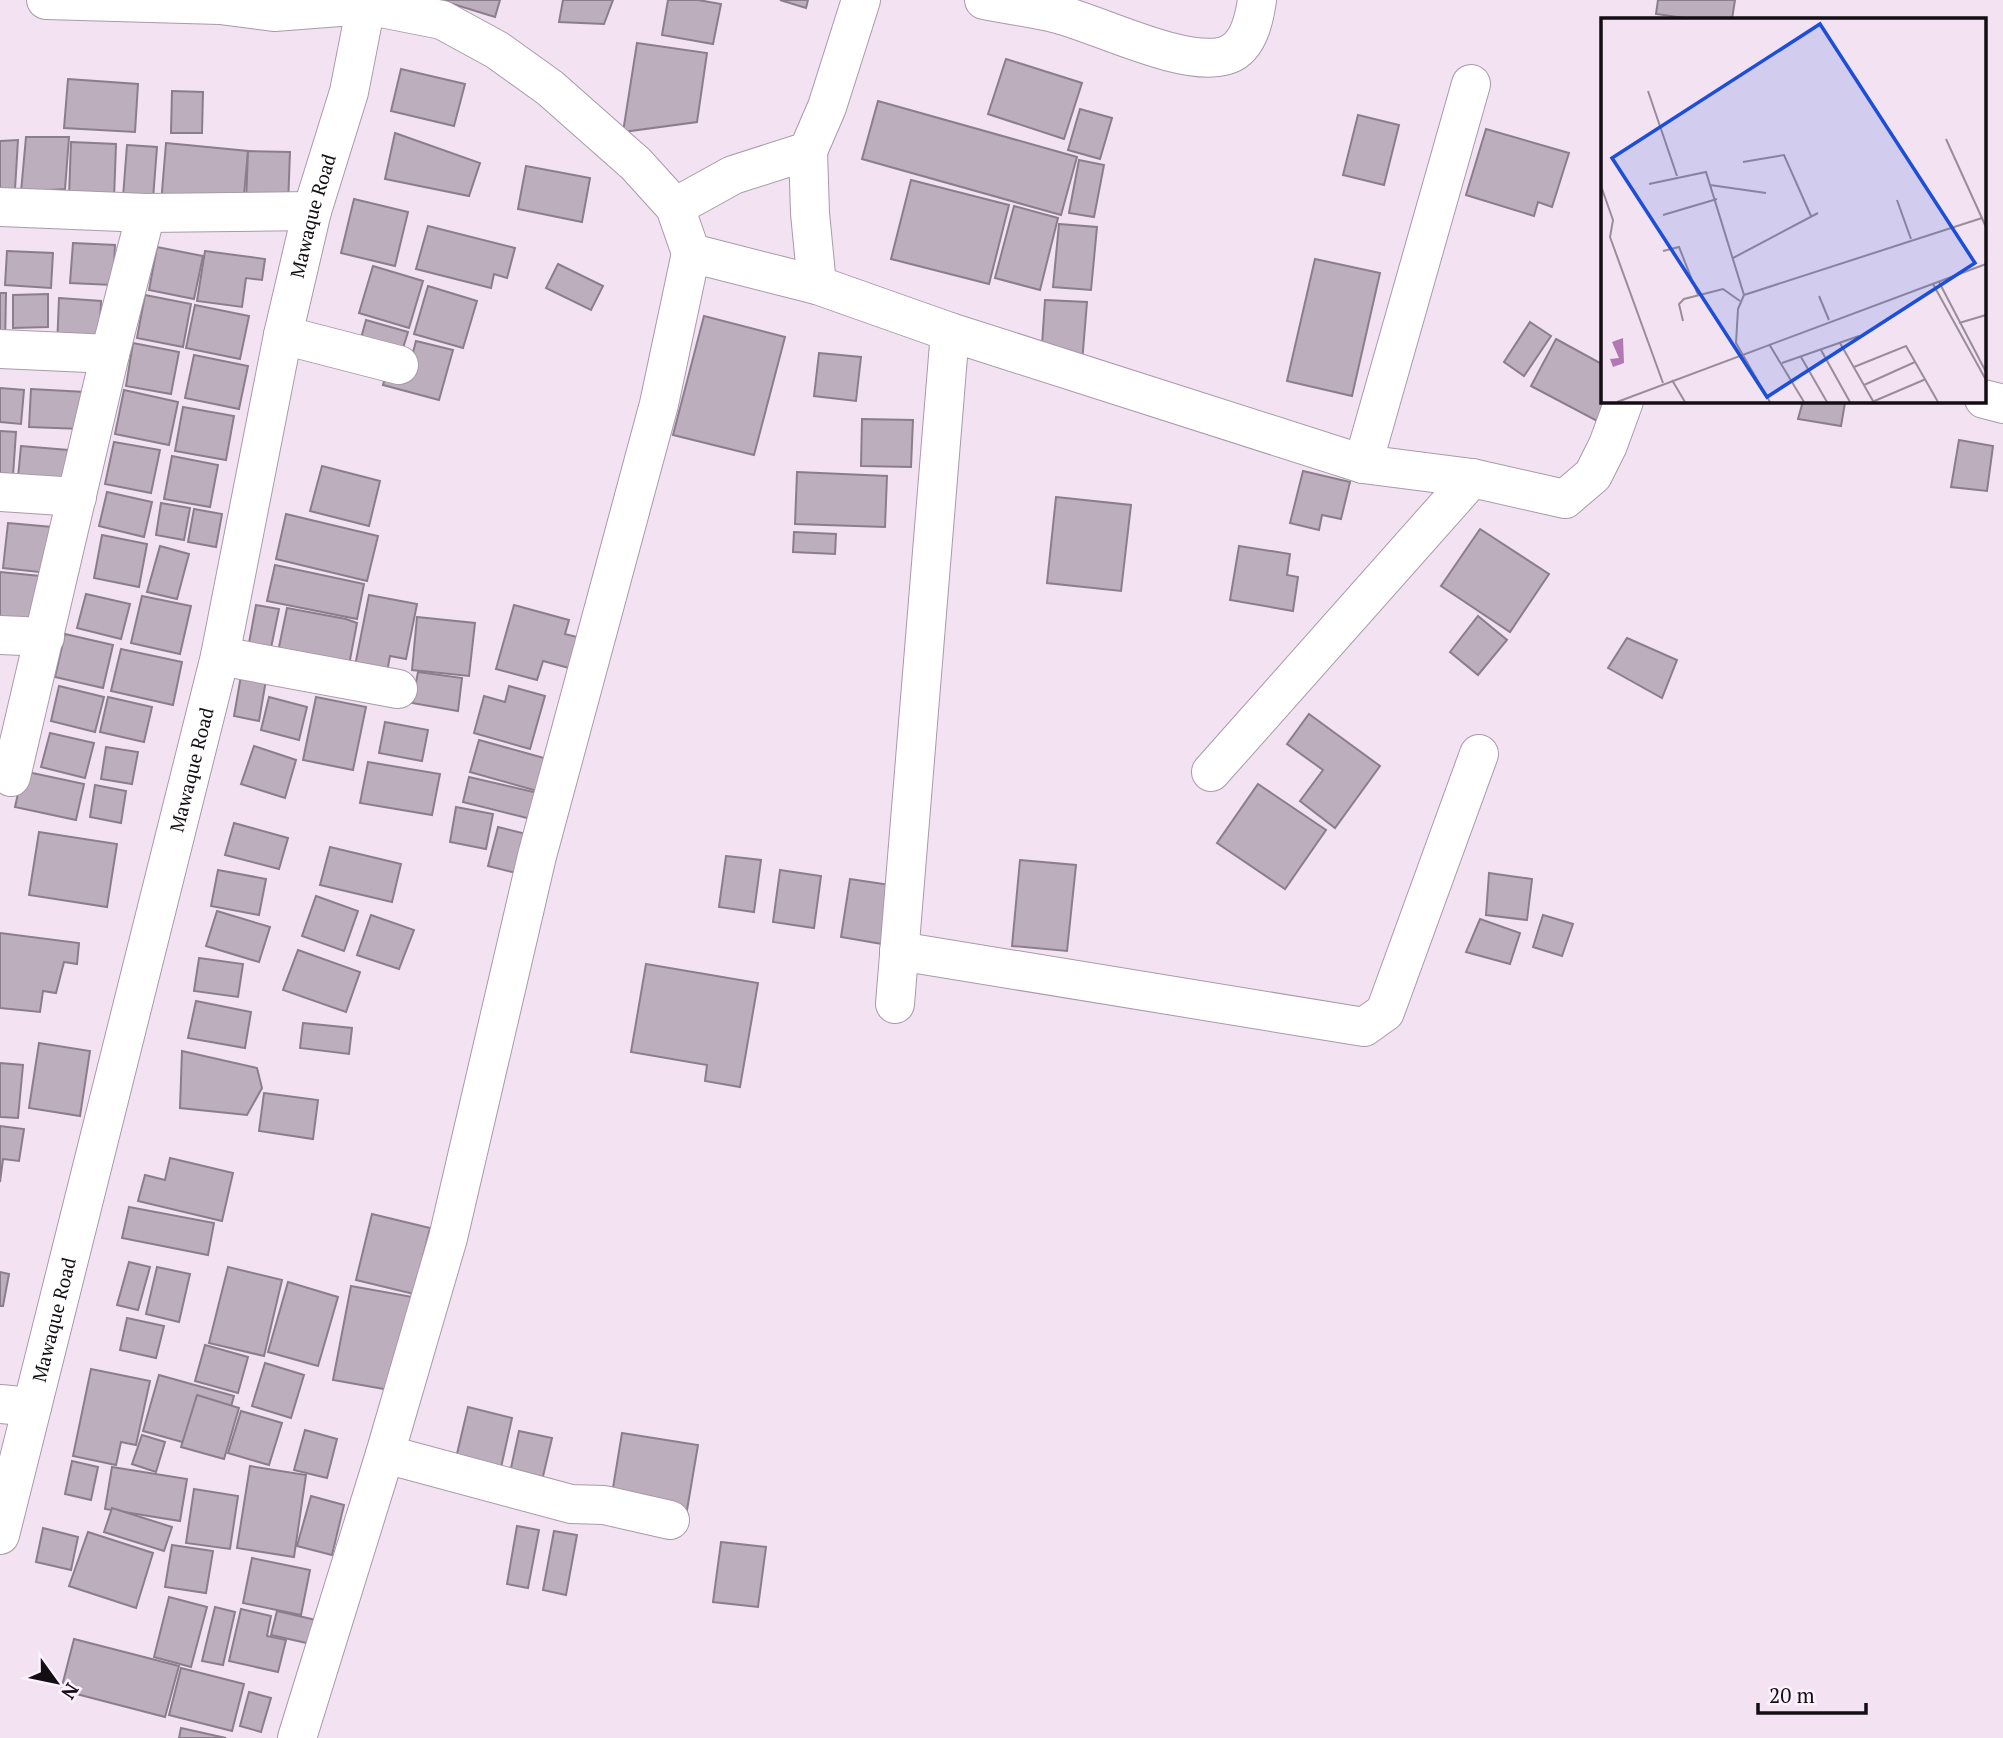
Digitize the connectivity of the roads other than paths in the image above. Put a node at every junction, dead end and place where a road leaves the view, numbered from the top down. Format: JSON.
{"nodes":[{"id":1,"x":46,"y":0,"type":"edge"},
{"id":2,"x":861,"y":0,"type":"edge"},
{"id":3,"x":984,"y":0,"type":"edge"},
{"id":4,"x":1257,"y":0,"type":"edge"},
{"id":5,"x":220,"y":2,"type":"edge"},
{"id":6,"x":367,"y":2,"type":"edge"},
{"id":7,"x":1471,"y":84,"type":"dead end"},
{"id":8,"x":808,"y":151,"type":"junction"},
{"id":9,"x":0,"y":206,"type":"edge"},
{"id":10,"x":674,"y":207,"type":"junction"},
{"id":11,"x":312,"y":211,"type":"junction"},
{"id":12,"x":146,"y":213,"type":"junction"},
{"id":13,"x":691,"y":253,"type":"junction"},
{"id":14,"x":817,"y":285,"type":"junction"},
{"id":15,"x":950,"y":332,"type":"junction"},
{"id":16,"x":283,"y":335,"type":"junction"},
{"id":17,"x":0,"y":349,"type":"edge"},
{"id":18,"x":110,"y":354,"type":"junction"},
{"id":19,"x":399,"y":365,"type":"dead end"},
{"id":20,"x":1986,"y":400,"type":"edge"},
{"id":21,"x":1624,"y":402,"type":"edge"},
{"id":22,"x":2003,"y":404,"type":"edge"},
{"id":23,"x":1363,"y":464,"type":"junction"},
{"id":24,"x":1472,"y":478,"type":"junction"},
{"id":25,"x":0,"y":492,"type":"edge"},
{"id":26,"x":76,"y":497,"type":"junction"},
{"id":27,"x":0,"y":635,"type":"edge"},
{"id":28,"x":45,"y":637,"type":"junction"},
{"id":29,"x":220,"y":656,"type":"junction"},
{"id":30,"x":398,"y":689,"type":"dead end"},
{"id":31,"x":1479,"y":754,"type":"dead end"},
{"id":32,"x":1211,"y":772,"type":"dead end"},
{"id":33,"x":11,"y":777,"type":"dead end"},
{"id":34,"x":899,"y":951,"type":"junction"},
{"id":35,"x":895,"y":1004,"type":"dead end"},
{"id":36,"x":16,"y":1406,"type":"edge"},
{"id":37,"x":11,"y":1450,"type":"edge"},
{"id":38,"x":385,"y":1454,"type":"junction"},
{"id":39,"x":670,"y":1520,"type":"dead end"},
{"id":40,"x":0,"y":1535,"type":"edge"},
{"id":41,"x":297,"y":1738,"type":"edge"}],
"edges":[{"from":1,"to":5,"type":"street"},
{"from":2,"to":8,"type":"street"},
{"from":3,"to":4,"type":"street"},
{"from":5,"to":6,"type":"street"},
{"from":6,"to":10,"type":"street"},
{"from":6,"to":11,"type":"street","name":"Mawaque Road"},
{"from":7,"to":23,"type":"street"},
{"from":8,"to":10,"type":"street"},
{"from":8,"to":14,"type":"street"},
{"from":9,"to":12,"type":"street"},
{"from":10,"to":13,"type":"street"},
{"from":11,"to":12,"type":"street"},
{"from":11,"to":16,"type":"street","name":"Mawaque Road"},
{"from":12,"to":18,"type":"street"},
{"from":13,"to":14,"type":"street"},
{"from":13,"to":38,"type":"street"},
{"from":14,"to":15,"type":"street"},
{"from":15,"to":23,"type":"street"},
{"from":15,"to":34,"type":"street"},
{"from":16,"to":19,"type":"street"},
{"from":16,"to":29,"type":"street","name":"Mawaque Road"},
{"from":17,"to":18,"type":"street"},
{"from":18,"to":26,"type":"street"},
{"from":20,"to":22,"type":"street"},
{"from":21,"to":24,"type":"street"},
{"from":23,"to":24,"type":"street"},
{"from":24,"to":32,"type":"street"},
{"from":25,"to":26,"type":"street"},
{"from":26,"to":28,"type":"street"},
{"from":27,"to":28,"type":"street"},
{"from":28,"to":33,"type":"street"},
{"from":29,"to":30,"type":"street"},
{"from":29,"to":36,"type":"street","name":"Mawaque Road"},
{"from":31,"to":34,"type":"street"},
{"from":34,"to":35,"type":"street"},
{"from":36,"to":37,"type":"street","name":"Mawaque Road"},
{"from":37,"to":40,"type":"street","name":"Mawaque Road"},
{"from":38,"to":39,"type":"street"},
{"from":38,"to":41,"type":"street"}]}
